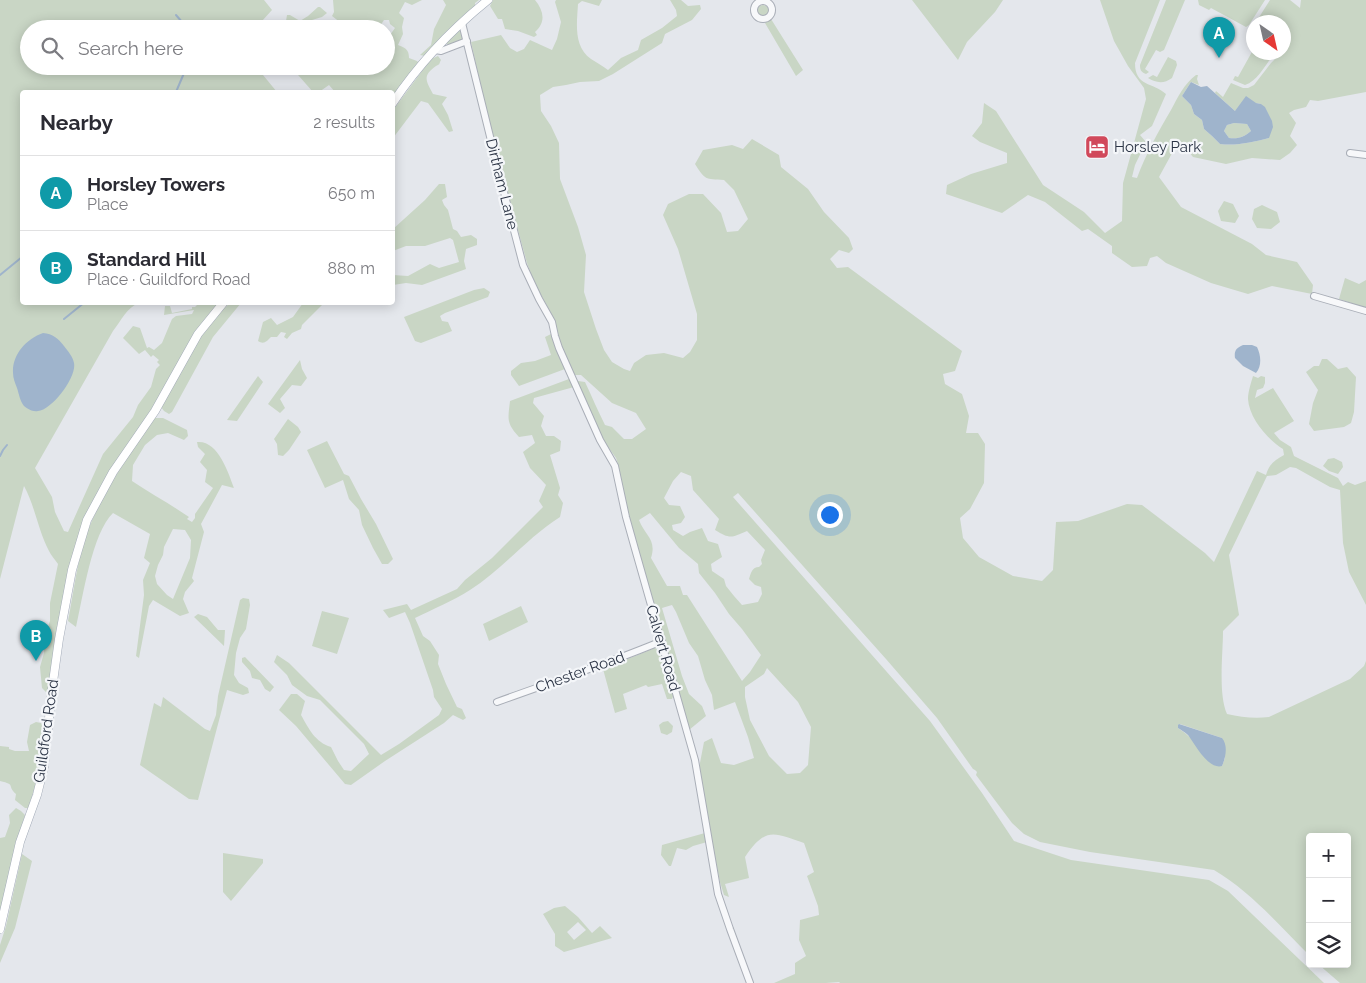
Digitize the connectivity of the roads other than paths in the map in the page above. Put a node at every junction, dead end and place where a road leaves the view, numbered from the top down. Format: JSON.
{"nodes":[{"id":1,"x":488,"y":0,"type":"edge"},
{"id":2,"x":462,"y":23,"type":"junction"},
{"id":3,"x":467,"y":41,"type":"junction"},
{"id":4,"x":435,"y":50,"type":"junction"},
{"id":5,"x":395,"y":100,"type":"edge"},
{"id":6,"x":1350,"y":154,"type":"dead end"},
{"id":7,"x":1366,"y":154,"type":"edge"},
{"id":8,"x":1314,"y":296,"type":"dead end"},
{"id":9,"x":222,"y":305,"type":"edge"},
{"id":10,"x":1366,"y":311,"type":"edge"},
{"id":11,"x":552,"y":322,"type":"joint"},
{"id":12,"x":662,"y":641,"type":"junction"},
{"id":13,"x":497,"y":702,"type":"dead end"},
{"id":14,"x":0,"y":929,"type":"edge"},
{"id":15,"x":750,"y":983,"type":"edge"}],
"edges":[{"from":1,"to":2,"type":"main road"},
{"from":2,"to":3,"type":"street","name":"Dirtham Lane"},
{"from":2,"to":4,"type":"main road"},
{"from":3,"to":4,"type":"street"},
{"from":3,"to":11,"type":"street","name":"Dirtham Lane"},
{"from":4,"to":5,"type":"main road"},
{"from":6,"to":7,"type":"street"},
{"from":8,"to":10,"type":"street"},
{"from":9,"to":14,"type":"main road","name":"Guildford Road"},
{"from":11,"to":12,"type":"street","name":"Calvert Road"},
{"from":12,"to":13,"type":"street","name":"Chester Road"},
{"from":12,"to":15,"type":"street","name":"Calvert Road"}]}
